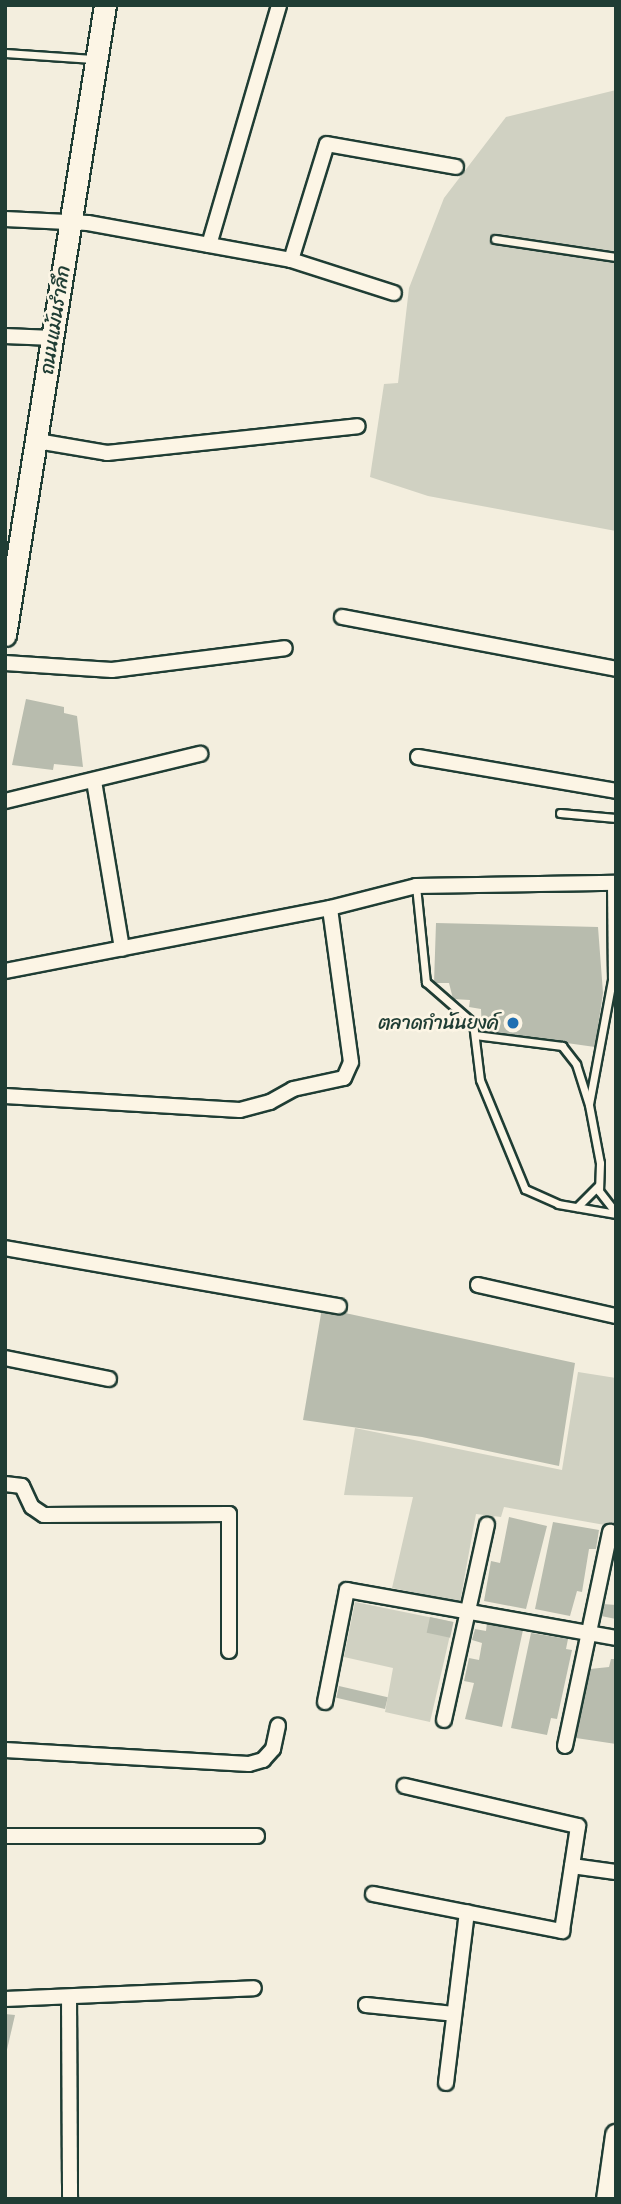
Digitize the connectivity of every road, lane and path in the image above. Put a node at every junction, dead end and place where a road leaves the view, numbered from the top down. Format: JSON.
{"nodes":[{"id":1,"x":105,"y":5,"type":"edge"},
{"id":2,"x":279,"y":5,"type":"edge"},
{"id":3,"x":5,"y":53,"type":"edge"},
{"id":4,"x":97,"y":60,"type":"junction"},
{"id":5,"x":456,"y":167,"type":"dead end"},
{"id":6,"x":5,"y":219,"type":"edge"},
{"id":7,"x":70,"y":225,"type":"junction"},
{"id":8,"x":495,"y":239,"type":"dead end"},
{"id":9,"x":209,"y":245,"type":"junction"},
{"id":10,"x":616,"y":257,"type":"edge"},
{"id":11,"x":291,"y":260,"type":"junction"},
{"id":12,"x":394,"y":293,"type":"dead end"},
{"id":13,"x":5,"y":336,"type":"edge"},
{"id":14,"x":53,"y":338,"type":"junction"},
{"id":15,"x":358,"y":426,"type":"dead end"},
{"id":16,"x":37,"y":441,"type":"junction"},
{"id":17,"x":342,"y":617,"type":"dead end"},
{"id":18,"x":5,"y":635,"type":"edge"},
{"id":19,"x":285,"y":648,"type":"dead end"},
{"id":20,"x":5,"y":663,"type":"edge"},
{"id":21,"x":616,"y":669,"type":"edge"},
{"id":22,"x":200,"y":754,"type":"dead end"},
{"id":23,"x":418,"y":757,"type":"dead end"},
{"id":24,"x":94,"y":780,"type":"junction"},
{"id":25,"x":616,"y":790,"type":"edge"},
{"id":26,"x":5,"y":801,"type":"edge"},
{"id":27,"x":561,"y":813,"type":"dead end"},
{"id":28,"x":616,"y":818,"type":"edge"},
{"id":29,"x":613,"y":883,"type":"edge"},
{"id":30,"x":416,"y":886,"type":"junction"},
{"id":31,"x":330,"y":908,"type":"junction"},
{"id":32,"x":122,"y":949,"type":"junction"},
{"id":33,"x":5,"y":971,"type":"edge"},
{"id":34,"x":614,"y":971,"type":"edge"},
{"id":35,"x":614,"y":980,"type":"edge"},
{"id":36,"x":475,"y":1035,"type":"junction"},
{"id":37,"x":5,"y":1096,"type":"edge"},
{"id":38,"x":589,"y":1105,"type":"junction"},
{"id":39,"x":599,"y":1185,"type":"junction"},
{"id":40,"x":577,"y":1207,"type":"junction"},
{"id":41,"x":616,"y":1214,"type":"edge"},
{"id":42,"x":5,"y":1248,"type":"edge"},
{"id":43,"x":478,"y":1285,"type":"dead end"},
{"id":44,"x":339,"y":1306,"type":"dead end"},
{"id":45,"x":616,"y":1316,"type":"edge"},
{"id":46,"x":5,"y":1358,"type":"edge"},
{"id":47,"x":109,"y":1379,"type":"dead end"},
{"id":48,"x":5,"y":1484,"type":"edge"},
{"id":49,"x":487,"y":1525,"type":"dead end"},
{"id":50,"x":610,"y":1532,"type":"dead end"},
{"id":51,"x":467,"y":1612,"type":"junction"},
{"id":52,"x":589,"y":1634,"type":"junction"},
{"id":53,"x":616,"y":1638,"type":"edge"},
{"id":54,"x":229,"y":1651,"type":"dead end"},
{"id":55,"x":326,"y":1702,"type":"dead end"},
{"id":56,"x":444,"y":1720,"type":"dead end"},
{"id":57,"x":278,"y":1726,"type":"dead end"},
{"id":58,"x":565,"y":1746,"type":"dead end"},
{"id":59,"x":5,"y":1750,"type":"edge"},
{"id":60,"x":405,"y":1786,"type":"dead end"},
{"id":61,"x":5,"y":1836,"type":"edge"},
{"id":62,"x":257,"y":1836,"type":"dead end"},
{"id":63,"x":572,"y":1866,"type":"junction"},
{"id":64,"x":616,"y":1872,"type":"edge"},
{"id":65,"x":373,"y":1894,"type":"dead end"},
{"id":66,"x":467,"y":1912,"type":"junction"},
{"id":67,"x":254,"y":1988,"type":"dead end"},
{"id":68,"x":69,"y":1997,"type":"junction"},
{"id":69,"x":5,"y":1999,"type":"edge"},
{"id":70,"x":366,"y":2005,"type":"dead end"},
{"id":71,"x":454,"y":2014,"type":"junction"},
{"id":72,"x":446,"y":2084,"type":"dead end"},
{"id":73,"x":616,"y":2135,"type":"edge"},
{"id":74,"x":70,"y":2199,"type":"edge"},
{"id":75,"x":607,"y":2199,"type":"edge"}],
"edges":[{"from":1,"to":4,"type":"street","name":"ถนนแม้นรำลึก"},
{"from":2,"to":9,"type":"street"},
{"from":3,"to":4,"type":"lane"},
{"from":4,"to":7,"type":"street","name":"ถนนแม้นรำลึก"},
{"from":5,"to":11,"type":"street"},
{"from":6,"to":7,"type":"street"},
{"from":7,"to":9,"type":"street"},
{"from":7,"to":14,"type":"street","name":"ถนนแม้นรำลึก"},
{"from":8,"to":10,"type":"lane"},
{"from":9,"to":11,"type":"street"},
{"from":11,"to":12,"type":"street"},
{"from":13,"to":14,"type":"street"},
{"from":14,"to":16,"type":"street","name":"ถนนแม้นรำลึก"},
{"from":15,"to":16,"type":"street"},
{"from":16,"to":18,"type":"street","name":"ถนนแม้นรำลึก"},
{"from":17,"to":21,"type":"street"},
{"from":19,"to":20,"type":"street"},
{"from":22,"to":24,"type":"street"},
{"from":23,"to":25,"type":"street"},
{"from":24,"to":26,"type":"street"},
{"from":24,"to":32,"type":"street"},
{"from":27,"to":28,"type":"lane"},
{"from":29,"to":30,"type":"street"},
{"from":29,"to":34,"type":"lane"},
{"from":30,"to":31,"type":"street"},
{"from":30,"to":36,"type":"lane"},
{"from":31,"to":32,"type":"street"},
{"from":31,"to":37,"type":"street"},
{"from":32,"to":33,"type":"street"},
{"from":34,"to":35,"type":"lane"},
{"from":35,"to":38,"type":"lane"},
{"from":36,"to":38,"type":"lane"},
{"from":36,"to":40,"type":"lane"},
{"from":38,"to":39,"type":"lane"},
{"from":39,"to":40,"type":"lane"},
{"from":39,"to":41,"type":"lane"},
{"from":40,"to":41,"type":"lane"},
{"from":42,"to":44,"type":"street"},
{"from":43,"to":45,"type":"street"},
{"from":46,"to":47,"type":"street"},
{"from":48,"to":54,"type":"street"},
{"from":49,"to":51,"type":"street"},
{"from":50,"to":52,"type":"street"},
{"from":51,"to":52,"type":"street"},
{"from":51,"to":55,"type":"street"},
{"from":51,"to":56,"type":"street"},
{"from":52,"to":53,"type":"street"},
{"from":52,"to":58,"type":"street"},
{"from":57,"to":59,"type":"street"},
{"from":60,"to":63,"type":"street"},
{"from":61,"to":62,"type":"street"},
{"from":63,"to":64,"type":"street"},
{"from":63,"to":66,"type":"street"},
{"from":65,"to":66,"type":"street"},
{"from":66,"to":71,"type":"street"},
{"from":67,"to":68,"type":"street"},
{"from":68,"to":69,"type":"street"},
{"from":68,"to":74,"type":"street"},
{"from":70,"to":71,"type":"street"},
{"from":71,"to":72,"type":"street"},
{"from":73,"to":75,"type":"street"}]}
